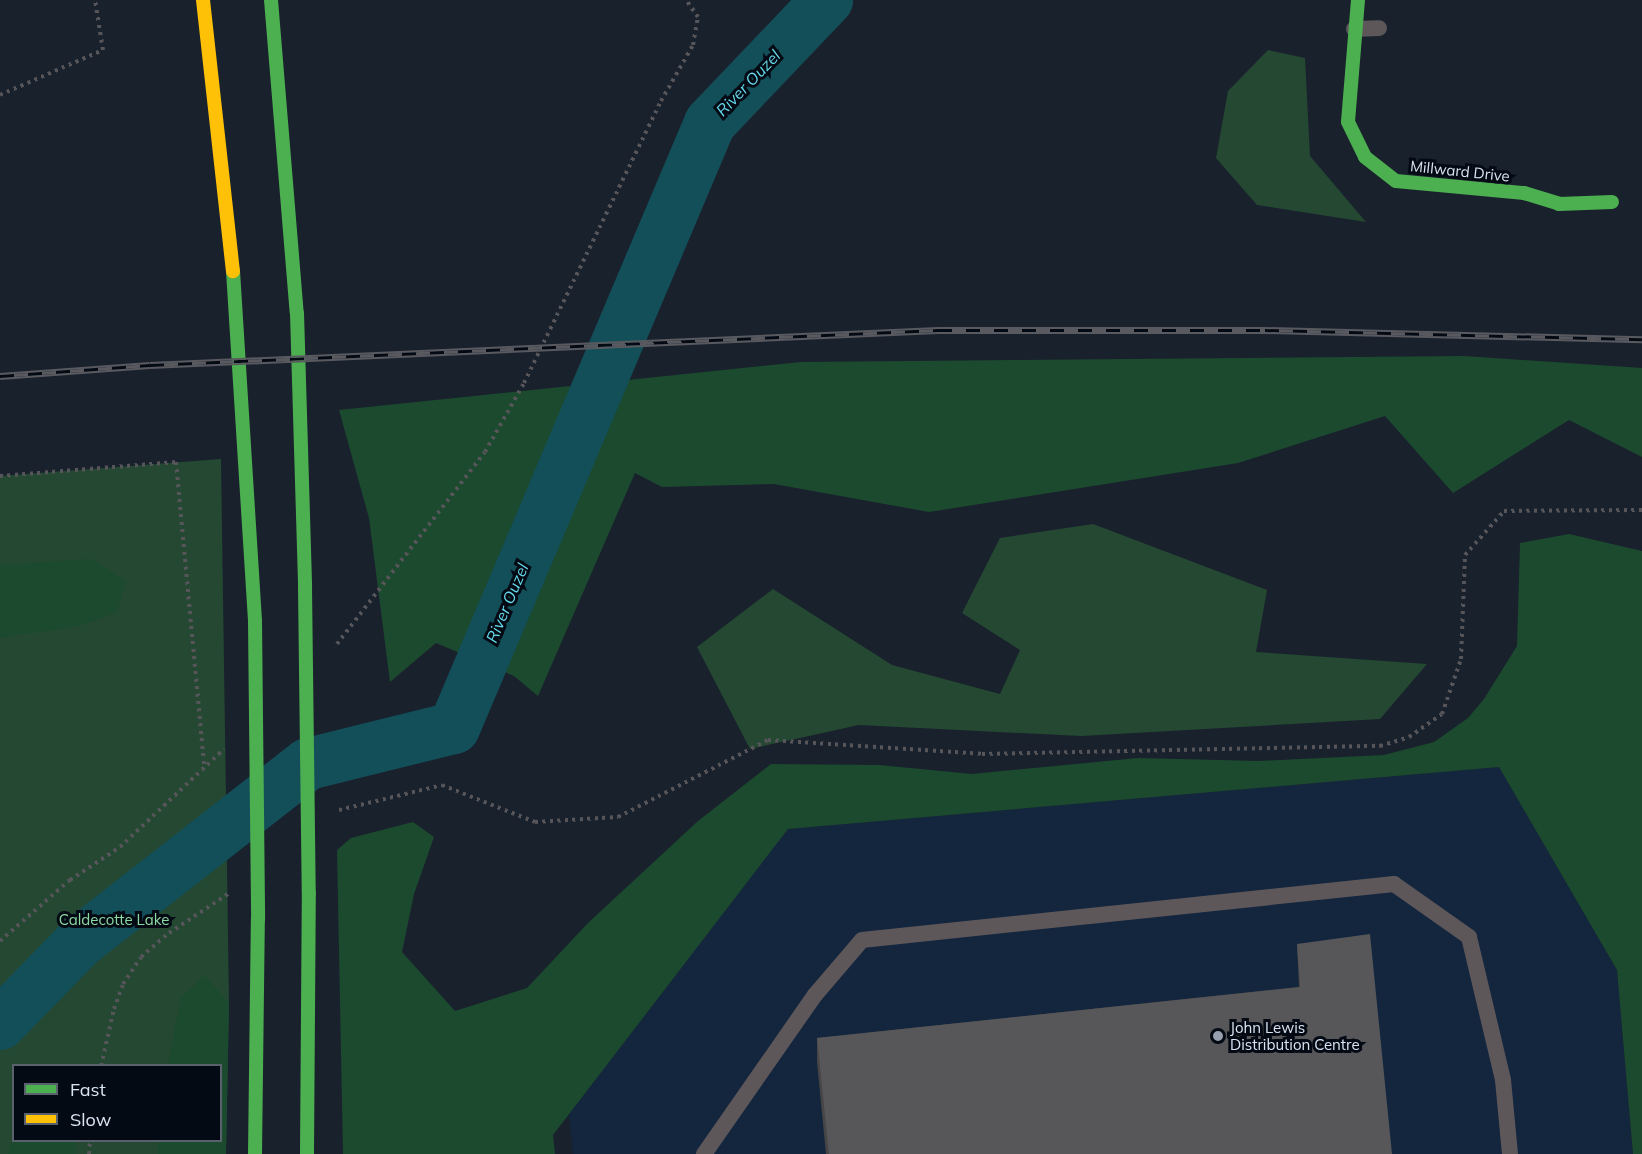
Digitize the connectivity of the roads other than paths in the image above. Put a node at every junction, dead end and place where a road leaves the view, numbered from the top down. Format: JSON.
{"nodes":[{"id":1,"x":203,"y":0,"type":"edge"},
{"id":2,"x":271,"y":0,"type":"edge"},
{"id":3,"x":1358,"y":0,"type":"edge"},
{"id":4,"x":1354,"y":28,"type":"junction"},
{"id":5,"x":1379,"y":28,"type":"dead end"},
{"id":6,"x":1612,"y":202,"type":"dead end"},
{"id":7,"x":255,"y":1154,"type":"edge"},
{"id":8,"x":307,"y":1154,"type":"edge"},
{"id":9,"x":704,"y":1154,"type":"edge"},
{"id":10,"x":1510,"y":1154,"type":"edge"}],
"edges":[{"from":1,"to":7,"type":"main road","bridge":true},
{"from":2,"to":8,"type":"main road","bridge":true},
{"from":3,"to":4,"type":"main road","name":"Millward Drive"},
{"from":4,"to":5,"type":"lane"},
{"from":4,"to":6,"type":"main road","name":"Millward Drive"},
{"from":9,"to":10,"type":"lane"}]}
